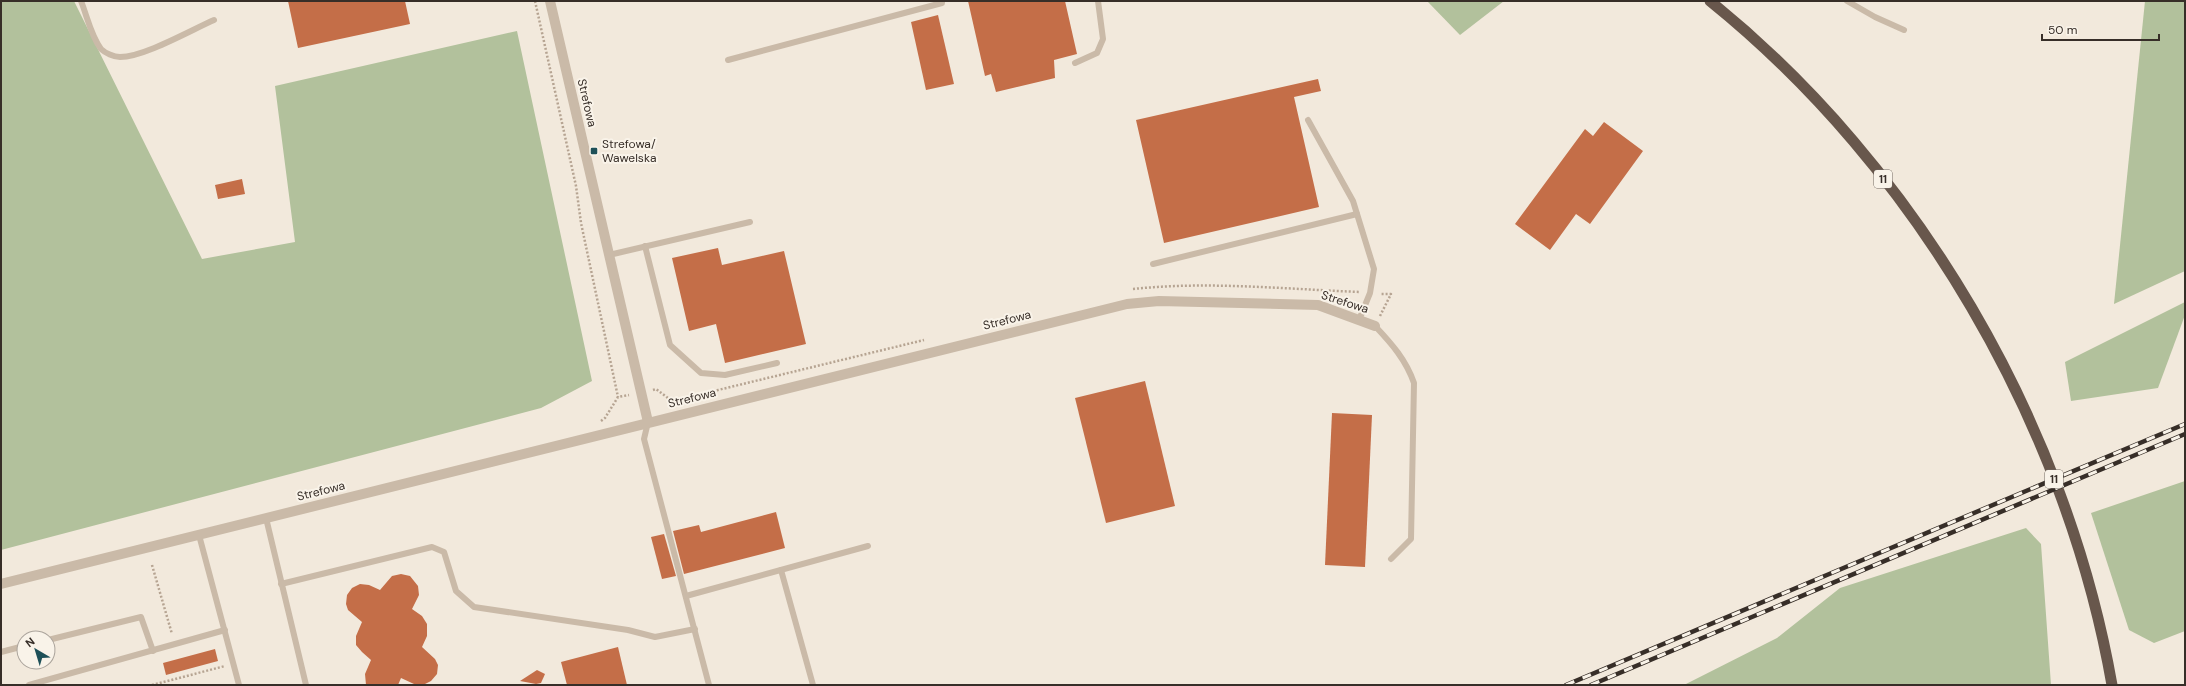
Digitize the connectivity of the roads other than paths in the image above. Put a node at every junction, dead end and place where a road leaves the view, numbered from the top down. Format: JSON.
{"nodes":[{"id":1,"x":81,"y":1,"type":"edge"},
{"id":2,"x":550,"y":1,"type":"edge"},
{"id":3,"x":942,"y":1,"type":"edge"},
{"id":4,"x":1098,"y":1,"type":"edge"},
{"id":5,"x":1710,"y":1,"type":"edge"},
{"id":6,"x":1847,"y":1,"type":"edge"},
{"id":7,"x":214,"y":20,"type":"dead end"},
{"id":8,"x":1904,"y":30,"type":"dead end"},
{"id":9,"x":728,"y":60,"type":"dead end"},
{"id":10,"x":1075,"y":63,"type":"dead end"},
{"id":11,"x":1308,"y":120,"type":"dead end"},
{"id":12,"x":1357,"y":214,"type":"junction"},
{"id":13,"x":750,"y":222,"type":"dead end"},
{"id":14,"x":645,"y":246,"type":"junction"},
{"id":15,"x":609,"y":255,"type":"junction"},
{"id":16,"x":1153,"y":264,"type":"dead end"},
{"id":17,"x":1360,"y":320,"type":"junction"},
{"id":18,"x":1375,"y":326,"type":"joint"},
{"id":19,"x":777,"y":363,"type":"dead end"},
{"id":20,"x":648,"y":422,"type":"junction"},
{"id":21,"x":266,"y":518,"type":"junction"},
{"id":22,"x":199,"y":535,"type":"junction"},
{"id":23,"x":868,"y":546,"type":"dead end"},
{"id":24,"x":1391,"y":559,"type":"dead end"},
{"id":25,"x":781,"y":570,"type":"junction"},
{"id":26,"x":1,"y":584,"type":"edge"},
{"id":27,"x":281,"y":584,"type":"junction"},
{"id":28,"x":686,"y":596,"type":"junction"},
{"id":29,"x":695,"y":629,"type":"junction"},
{"id":30,"x":225,"y":630,"type":"junction"},
{"id":31,"x":56,"y":638,"type":"edge"},
{"id":32,"x":16,"y":648,"type":"edge"},
{"id":33,"x":153,"y":650,"type":"junction"},
{"id":34,"x":1,"y":652,"type":"edge"},
{"id":35,"x":29,"y":685,"type":"edge"},
{"id":36,"x":239,"y":685,"type":"edge"},
{"id":37,"x":306,"y":685,"type":"edge"},
{"id":38,"x":709,"y":685,"type":"edge"},
{"id":39,"x":813,"y":685,"type":"edge"},
{"id":40,"x":2112,"y":685,"type":"edge"}],
"edges":[{"from":1,"to":7,"type":"lane"},
{"from":2,"to":15,"type":"street","name":"Strefowa"},
{"from":3,"to":9,"type":"lane"},
{"from":4,"to":10,"type":"lane"},
{"from":5,"to":40,"type":"highway","number":"11"},
{"from":6,"to":8,"type":"lane"},
{"from":11,"to":12,"type":"lane"},
{"from":12,"to":16,"type":"lane"},
{"from":12,"to":17,"type":"lane"},
{"from":13,"to":14,"type":"lane"},
{"from":14,"to":15,"type":"lane"},
{"from":14,"to":19,"type":"lane"},
{"from":15,"to":20,"type":"street","name":"Strefowa"},
{"from":17,"to":18,"type":"street","name":"Strefowa"},
{"from":17,"to":20,"type":"street","name":"Strefowa"},
{"from":18,"to":24,"type":"lane"},
{"from":20,"to":21,"type":"street","name":"Strefowa"},
{"from":20,"to":28,"type":"lane"},
{"from":21,"to":22,"type":"street","name":"Strefowa"},
{"from":21,"to":27,"type":"lane"},
{"from":22,"to":26,"type":"street","name":"Strefowa"},
{"from":22,"to":30,"type":"lane"},
{"from":23,"to":25,"type":"lane"},
{"from":25,"to":28,"type":"lane"},
{"from":25,"to":39,"type":"lane"},
{"from":27,"to":29,"type":"lane"},
{"from":27,"to":37,"type":"lane"},
{"from":28,"to":29,"type":"lane"},
{"from":29,"to":38,"type":"lane"},
{"from":30,"to":33,"type":"lane"},
{"from":30,"to":36,"type":"lane"},
{"from":31,"to":33,"type":"lane"},
{"from":32,"to":34,"type":"lane"},
{"from":33,"to":35,"type":"lane"}]}
